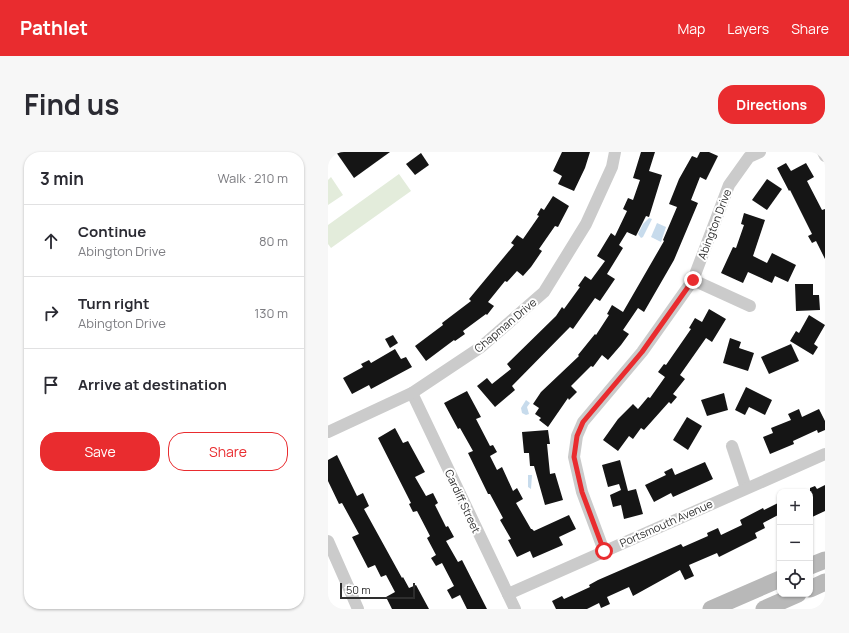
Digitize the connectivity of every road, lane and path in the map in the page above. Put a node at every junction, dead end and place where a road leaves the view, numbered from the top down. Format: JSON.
{"nodes":[{"id":1,"x":615,"y":152,"type":"edge"},
{"id":2,"x":760,"y":152,"type":"edge"},
{"id":3,"x":823,"y":152,"type":"edge"},
{"id":4,"x":825,"y":156,"type":"edge"},
{"id":5,"x":693,"y":280,"type":"junction"},
{"id":6,"x":750,"y":306,"type":"dead end"},
{"id":7,"x":412,"y":392,"type":"junction"},
{"id":8,"x":328,"y":432,"type":"edge"},
{"id":9,"x":732,"y":446,"type":"dead end"},
{"id":10,"x":825,"y":454,"type":"edge"},
{"id":11,"x":746,"y":488,"type":"junction"},
{"id":12,"x":328,"y":542,"type":"edge"},
{"id":13,"x":604,"y":551,"type":"junction"},
{"id":14,"x":825,"y":560,"type":"edge"},
{"id":15,"x":813,"y":565,"type":"edge"},
{"id":16,"x":777,"y":580,"type":"edge"},
{"id":17,"x":825,"y":582,"type":"edge"},
{"id":18,"x":813,"y":588,"type":"edge"},
{"id":19,"x":508,"y":594,"type":"junction"},
{"id":20,"x":791,"y":597,"type":"edge"},
{"id":21,"x":358,"y":609,"type":"edge"},
{"id":22,"x":515,"y":609,"type":"edge"},
{"id":23,"x":712,"y":609,"type":"edge"},
{"id":24,"x":764,"y":609,"type":"edge"}],
"edges":[{"from":1,"to":7,"type":"street","name":"Chapman Drive"},
{"from":2,"to":5,"type":"street","name":"Abington Drive"},
{"from":3,"to":4,"type":"street"},
{"from":5,"to":6,"type":"street"},
{"from":5,"to":13,"type":"street","name":"Abington Drive"},
{"from":7,"to":8,"type":"street","name":"Chapman Drive"},
{"from":7,"to":19,"type":"street","name":"Cardiff Street"},
{"from":9,"to":11,"type":"street"},
{"from":10,"to":11,"type":"street","name":"Portsmouth Avenue"},
{"from":11,"to":13,"type":"street","name":"Portsmouth Avenue"},
{"from":12,"to":21,"type":"street"},
{"from":13,"to":19,"type":"street","name":"Portsmouth Avenue"},
{"from":14,"to":15,"type":"street"},
{"from":16,"to":23,"type":"street"},
{"from":17,"to":18,"type":"street"},
{"from":19,"to":22,"type":"street","name":"Cardiff Street"},
{"from":20,"to":24,"type":"street"}]}
